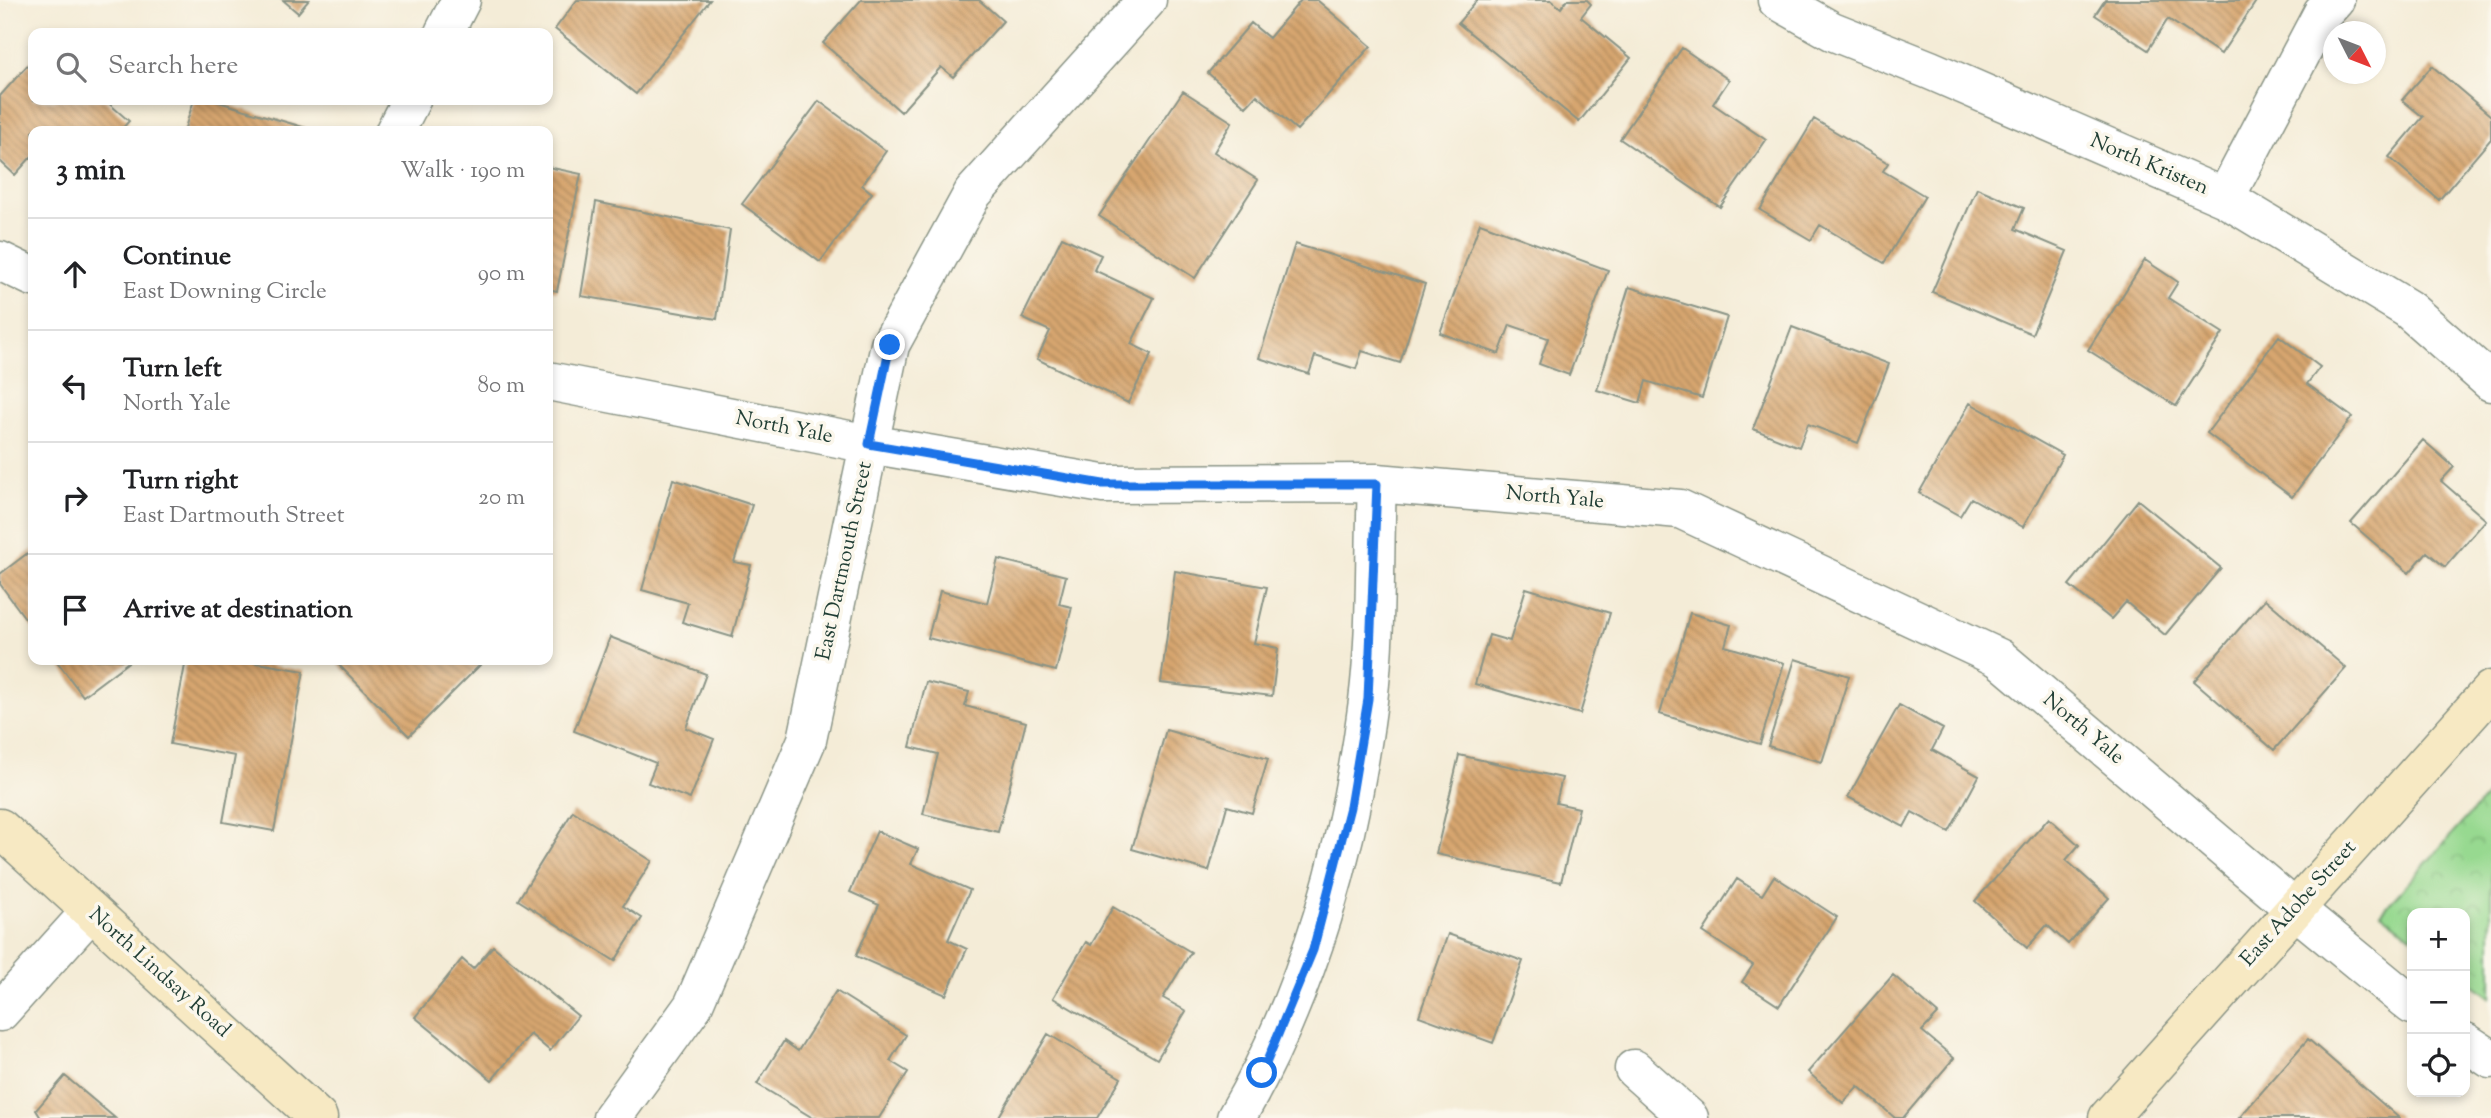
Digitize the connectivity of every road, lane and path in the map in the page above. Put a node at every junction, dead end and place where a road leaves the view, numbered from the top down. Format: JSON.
{"nodes":[{"id":1,"x":461,"y":0,"type":"edge"},
{"id":2,"x":1146,"y":0,"type":"edge"},
{"id":3,"x":1777,"y":0,"type":"edge"},
{"id":4,"x":2336,"y":0,"type":"edge"},
{"id":5,"x":447,"y":28,"type":"edge"},
{"id":6,"x":409,"y":105,"type":"edge"},
{"id":7,"x":398,"y":126,"type":"edge"},
{"id":8,"x":2225,"y":198,"type":"junction"},
{"id":9,"x":0,"y":261,"type":"edge"},
{"id":10,"x":28,"y":275,"type":"edge"},
{"id":11,"x":553,"y":382,"type":"edge"},
{"id":12,"x":2491,"y":382,"type":"edge"},
{"id":13,"x":869,"y":444,"type":"junction"},
{"id":14,"x":1377,"y":484,"type":"junction"},
{"id":15,"x":2491,"y":690,"type":"edge"},
{"id":16,"x":0,"y":828,"type":"edge"},
{"id":17,"x":2295,"y":909,"type":"junction"},
{"id":18,"x":91,"y":911,"type":"junction"},
{"id":19,"x":2407,"y":1001,"type":"edge"},
{"id":20,"x":0,"y":1012,"type":"edge"},
{"id":21,"x":2470,"y":1045,"type":"edge"},
{"id":22,"x":2491,"y":1059,"type":"edge"},
{"id":23,"x":1634,"y":1069,"type":"dead end"},
{"id":24,"x":318,"y":1118,"type":"edge"},
{"id":25,"x":612,"y":1118,"type":"edge"},
{"id":26,"x":1236,"y":1118,"type":"edge"},
{"id":27,"x":1689,"y":1118,"type":"edge"},
{"id":28,"x":2108,"y":1118,"type":"edge"}],
"edges":[{"from":1,"to":5,"type":"street"},
{"from":2,"to":13,"type":"street","name":"East Dartmouth Street"},
{"from":3,"to":8,"type":"street","name":"North Kristen"},
{"from":4,"to":8,"type":"street"},
{"from":6,"to":7,"type":"street"},
{"from":8,"to":12,"type":"street","name":"North Kristen"},
{"from":9,"to":10,"type":"street"},
{"from":11,"to":13,"type":"street","name":"North Yale"},
{"from":13,"to":14,"type":"street","name":"North Yale"},
{"from":13,"to":25,"type":"street","name":"East Dartmouth Street"},
{"from":14,"to":17,"type":"street","name":"North Yale"},
{"from":14,"to":26,"type":"street"},
{"from":15,"to":17,"type":"street","name":"East Adobe Street"},
{"from":16,"to":18,"type":"street","name":"North Lindsay Road"},
{"from":17,"to":19,"type":"street","name":"North Yale"},
{"from":17,"to":28,"type":"street","name":"East Adobe Street"},
{"from":18,"to":20,"type":"street"},
{"from":18,"to":24,"type":"street","name":"North Lindsay Road"},
{"from":21,"to":22,"type":"street"},
{"from":23,"to":27,"type":"street"}]}
